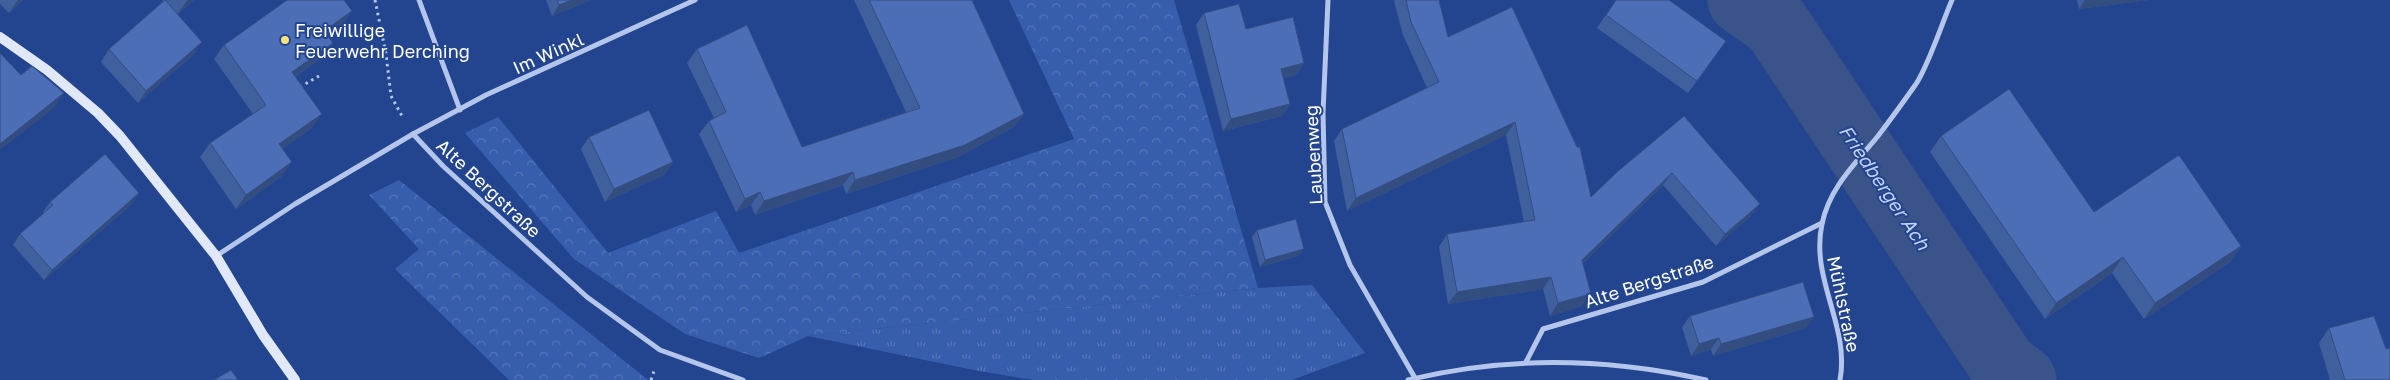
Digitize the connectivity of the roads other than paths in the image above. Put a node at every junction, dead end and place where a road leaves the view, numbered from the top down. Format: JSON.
{"nodes":[{"id":1,"x":419,"y":0,"type":"edge"},
{"id":2,"x":695,"y":0,"type":"edge"},
{"id":3,"x":1328,"y":0,"type":"edge"},
{"id":4,"x":1952,"y":0,"type":"edge"},
{"id":5,"x":0,"y":37,"type":"edge"},
{"id":6,"x":460,"y":110,"type":"junction"},
{"id":7,"x":413,"y":134,"type":"junction"},
{"id":8,"x":1822,"y":223,"type":"junction"},
{"id":9,"x":216,"y":256,"type":"junction"},
{"id":10,"x":1526,"y":362,"type":"junction"},
{"id":11,"x":1415,"y":378,"type":"junction"},
{"id":12,"x":295,"y":380,"type":"edge"},
{"id":13,"x":743,"y":380,"type":"edge"},
{"id":14,"x":1408,"y":380,"type":"edge"},
{"id":15,"x":1706,"y":380,"type":"edge"},
{"id":16,"x":1840,"y":380,"type":"edge"}],
"edges":[{"from":1,"to":6,"type":"street"},
{"from":2,"to":6,"type":"street","name":"Im Winkl"},
{"from":3,"to":11,"type":"street","name":"Laubenweg"},
{"from":4,"to":8,"type":"street","name":"Mühlstraße"},
{"from":5,"to":9,"type":"street"},
{"from":6,"to":7,"type":"street","name":"Im Winkl"},
{"from":7,"to":9,"type":"street","name":"Alte Bergstraße"},
{"from":7,"to":13,"type":"street","name":"Alte Bergstraße"},
{"from":8,"to":10,"type":"street","name":"Alte Bergstraße"},
{"from":8,"to":16,"type":"street","name":"Mühlstraße"},
{"from":9,"to":12,"type":"street"},
{"from":10,"to":11,"type":"street"},
{"from":10,"to":15,"type":"street"},
{"from":11,"to":14,"type":"street"}]}
